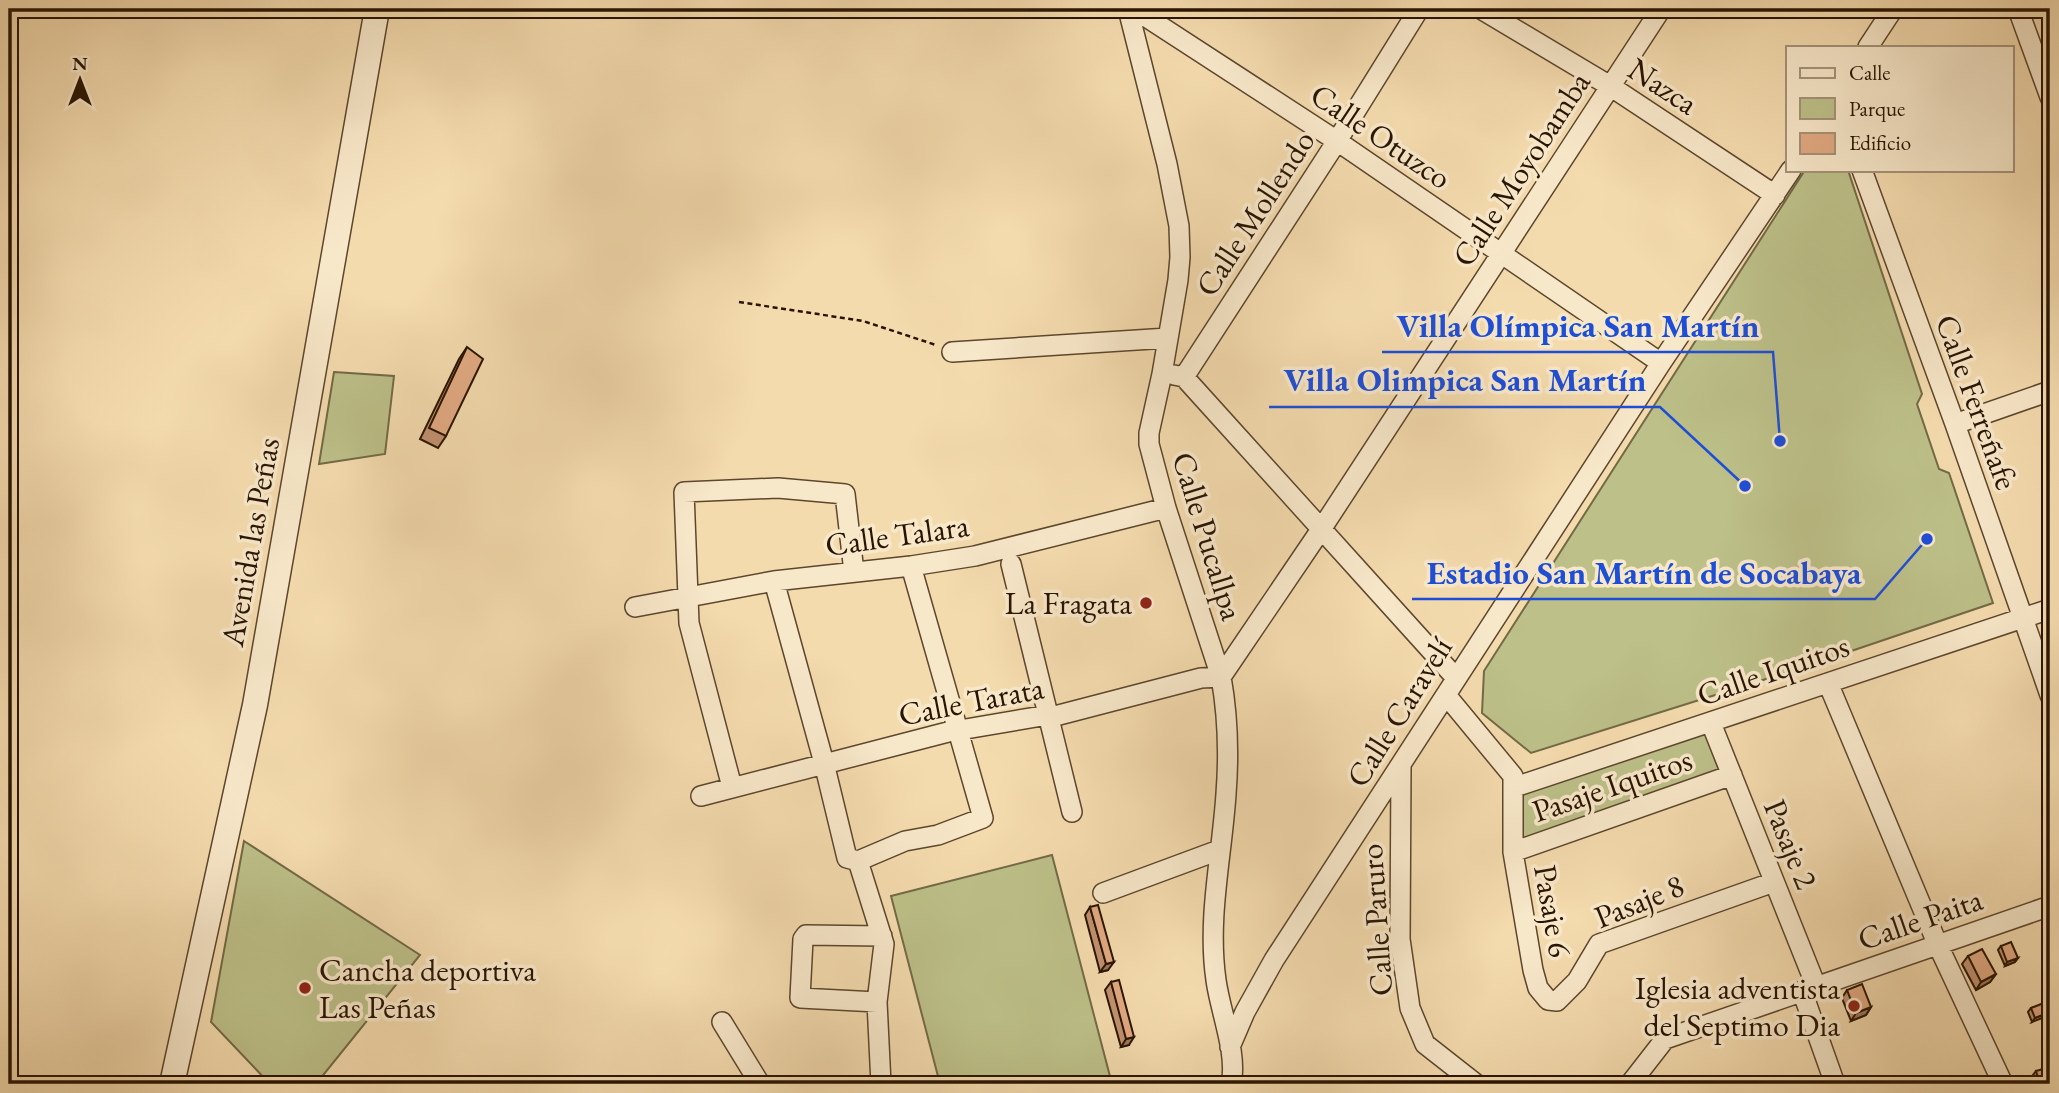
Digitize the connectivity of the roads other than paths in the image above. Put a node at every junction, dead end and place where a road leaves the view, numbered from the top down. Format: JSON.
{"nodes":[{"id":1,"x":377,"y":9,"type":"edge"},
{"id":2,"x":1128,"y":9,"type":"edge"},
{"id":3,"x":1134,"y":9,"type":"edge"},
{"id":4,"x":1419,"y":9,"type":"edge"},
{"id":5,"x":1481,"y":9,"type":"edge"},
{"id":6,"x":1661,"y":9,"type":"edge"},
{"id":7,"x":1893,"y":9,"type":"edge"},
{"id":8,"x":2018,"y":9,"type":"edge"},
{"id":9,"x":1869,"y":46,"type":"edge"},
{"id":10,"x":1610,"y":86,"type":"junction"},
{"id":11,"x":2050,"y":97,"type":"edge"},
{"id":12,"x":1337,"y":141,"type":"junction"},
{"id":13,"x":1790,"y":172,"type":"edge"},
{"id":14,"x":1863,"y":172,"type":"edge"},
{"id":15,"x":1775,"y":195,"type":"junction"},
{"id":16,"x":1501,"y":254,"type":"junction"},
{"id":17,"x":1168,"y":338,"type":"junction"},
{"id":18,"x":952,"y":352,"type":"road end"},
{"id":19,"x":1661,"y":363,"type":"junction"},
{"id":20,"x":1162,"y":374,"type":"junction"},
{"id":21,"x":1184,"y":377,"type":"junction"},
{"id":22,"x":2050,"y":391,"type":"edge"},
{"id":23,"x":1955,"y":424,"type":"junction"},
{"id":24,"x":1166,"y":508,"type":"junction"},
{"id":25,"x":1322,"y":528,"type":"junction"},
{"id":26,"x":1011,"y":564,"type":"dead end"},
{"id":27,"x":911,"y":566,"type":"junction"},
{"id":28,"x":854,"y":572,"type":"junction"},
{"id":29,"x":774,"y":581,"type":"junction"},
{"id":30,"x":687,"y":597,"type":"junction"},
{"id":31,"x":635,"y":607,"type":"dead end"},
{"id":32,"x":2050,"y":609,"type":"edge"},
{"id":33,"x":2022,"y":618,"type":"junction"},
{"id":34,"x":1221,"y":677,"type":"junction"},
{"id":35,"x":1456,"y":678,"type":"junction"},
{"id":36,"x":1828,"y":683,"type":"junction"},
{"id":37,"x":1446,"y":695,"type":"junction"},
{"id":38,"x":2050,"y":695,"type":"edge"},
{"id":39,"x":1048,"y":715,"type":"junction"},
{"id":40,"x":1711,"y":723,"type":"junction"},
{"id":41,"x":958,"y":730,"type":"junction"},
{"id":42,"x":824,"y":763,"type":"junction"},
{"id":43,"x":1401,"y":767,"type":"junction"},
{"id":44,"x":1732,"y":775,"type":"junction"},
{"id":45,"x":732,"y":787,"type":"junction"},
{"id":46,"x":1515,"y":787,"type":"junction"},
{"id":47,"x":701,"y":796,"type":"dead end"},
{"id":48,"x":1072,"y":812,"type":"dead end"},
{"id":49,"x":1219,"y":850,"type":"junction"},
{"id":50,"x":1513,"y":852,"type":"junction"},
{"id":51,"x":858,"y":860,"type":"junction"},
{"id":52,"x":1774,"y":882,"type":"junction"},
{"id":53,"x":1103,"y":893,"type":"dead end"},
{"id":54,"x":2050,"y":906,"type":"edge"},
{"id":55,"x":882,"y":936,"type":"junction"},
{"id":56,"x":1937,"y":943,"type":"junction"},
{"id":57,"x":1809,"y":989,"type":"junction"},
{"id":58,"x":1548,"y":1000,"type":"joint"},
{"id":59,"x":877,"y":1002,"type":"junction"},
{"id":60,"x":722,"y":1022,"type":"dead end"},
{"id":61,"x":1230,"y":1047,"type":"junction"},
{"id":62,"x":172,"y":1084,"type":"edge"},
{"id":63,"x":760,"y":1084,"type":"edge"},
{"id":64,"x":881,"y":1084,"type":"edge"},
{"id":65,"x":1231,"y":1084,"type":"edge"},
{"id":66,"x":1476,"y":1084,"type":"edge"},
{"id":67,"x":1630,"y":1084,"type":"edge"},
{"id":68,"x":1835,"y":1084,"type":"edge"},
{"id":69,"x":2003,"y":1084,"type":"edge"}],
"edges":[{"from":1,"to":62,"type":"street","name":"Avenida las Peñas"},
{"from":2,"to":17,"type":"street","name":"Calle Pucallpa"},
{"from":3,"to":12,"type":"street","name":"Calle Otuzco"},
{"from":4,"to":12,"type":"street","name":"Calle Mollendo"},
{"from":5,"to":10,"type":"street","name":"Nazca"},
{"from":6,"to":10,"type":"street","name":"Calle Moyobamba"},
{"from":7,"to":9,"type":"street"},
{"from":8,"to":11,"type":"street"},
{"from":10,"to":15,"type":"street","name":"Nazca"},
{"from":10,"to":16,"type":"street","name":"Calle Moyobamba"},
{"from":12,"to":16,"type":"street","name":"Calle Otuzco"},
{"from":12,"to":21,"type":"street","name":"Calle Mollendo"},
{"from":13,"to":15,"type":"street","name":"Calle Caravelí"},
{"from":14,"to":23,"type":"street","name":"Calle Ferreñafe"},
{"from":15,"to":19,"type":"street","name":"Calle Caravelí"},
{"from":16,"to":19,"type":"street","name":"Calle Otuzco"},
{"from":16,"to":25,"type":"street","name":"Calle Moyobamba"},
{"from":17,"to":18,"type":"street"},
{"from":17,"to":20,"type":"street","name":"Calle Pucallpa"},
{"from":19,"to":35,"type":"street","name":"Calle Caravelí"},
{"from":20,"to":21,"type":"street"},
{"from":20,"to":24,"type":"street","name":"Calle Pucallpa"},
{"from":21,"to":25,"type":"street"},
{"from":22,"to":23,"type":"street"},
{"from":23,"to":33,"type":"street","name":"Calle Ferreñafe"},
{"from":24,"to":27,"type":"street","name":"Calle Talara"},
{"from":24,"to":34,"type":"street","name":"Calle Pucallpa"},
{"from":25,"to":34,"type":"street","name":"Calle Moyobamba"},
{"from":25,"to":35,"type":"street"},
{"from":26,"to":39,"type":"street"},
{"from":27,"to":28,"type":"street","name":"Calle Talara"},
{"from":27,"to":41,"type":"street"},
{"from":28,"to":29,"type":"street","name":"Calle Talara"},
{"from":28,"to":30,"type":"street"},
{"from":29,"to":30,"type":"street","name":"Calle Talara"},
{"from":29,"to":42,"type":"street"},
{"from":30,"to":31,"type":"street","name":"Calle Talara"},
{"from":30,"to":45,"type":"street"},
{"from":32,"to":33,"type":"street","name":"Calle Iquitos"},
{"from":33,"to":36,"type":"street","name":"Calle Iquitos"},
{"from":33,"to":38,"type":"street","name":"Calle Ferreñafe"},
{"from":34,"to":39,"type":"street","name":"Calle Tarata"},
{"from":34,"to":49,"type":"street","name":"Calle Pucallpa"},
{"from":35,"to":37,"type":"street","name":"Calle Caravelí"},
{"from":36,"to":40,"type":"street","name":"Calle Iquitos"},
{"from":36,"to":56,"type":"street"},
{"from":37,"to":43,"type":"street","name":"Calle Caravelí"},
{"from":37,"to":46,"type":"street"},
{"from":39,"to":41,"type":"street","name":"Calle Tarata"},
{"from":39,"to":48,"type":"street"},
{"from":40,"to":44,"type":"street","name":"Pasaje 2"},
{"from":40,"to":46,"type":"street","name":"Calle Iquitos"},
{"from":41,"to":42,"type":"street","name":"Calle Tarata"},
{"from":41,"to":51,"type":"street"},
{"from":42,"to":45,"type":"street","name":"Calle Tarata"},
{"from":42,"to":51,"type":"street"},
{"from":43,"to":61,"type":"street","name":"Calle Caravelí"},
{"from":43,"to":66,"type":"street","name":"Calle Paruro"},
{"from":44,"to":50,"type":"street","name":"Pasaje Iquitos"},
{"from":44,"to":52,"type":"street","name":"Pasaje 2"},
{"from":45,"to":47,"type":"street","name":"Calle Tarata"},
{"from":46,"to":50,"type":"street","name":"Pasaje 6"},
{"from":49,"to":53,"type":"street"},
{"from":49,"to":61,"type":"street","name":"Calle Pucallpa"},
{"from":50,"to":58,"type":"street","name":"Pasaje 6"},
{"from":51,"to":55,"type":"street"},
{"from":52,"to":57,"type":"street","name":"Pasaje 2"},
{"from":52,"to":58,"type":"street","name":"Pasaje 8"},
{"from":54,"to":56,"type":"street","name":"Calle Paita"},
{"from":55,"to":59,"type":"street"},
{"from":55,"to":59,"type":"street"},
{"from":56,"to":57,"type":"street","name":"Calle Paita"},
{"from":56,"to":69,"type":"street"},
{"from":57,"to":67,"type":"street","name":"Calle Paita"},
{"from":57,"to":68,"type":"street","name":"Pasaje 2"},
{"from":59,"to":64,"type":"street"},
{"from":60,"to":63,"type":"street"},
{"from":61,"to":65,"type":"street","name":"Calle Pucallpa"}]}
